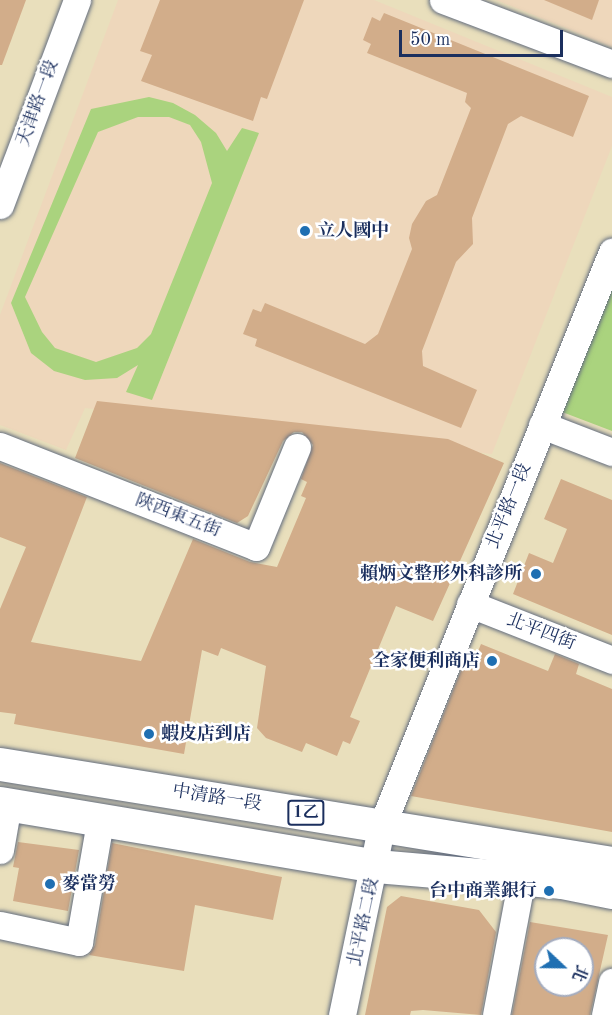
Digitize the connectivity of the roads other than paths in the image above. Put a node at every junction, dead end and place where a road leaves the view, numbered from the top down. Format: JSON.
{"nodes":[{"id":1,"x":76,"y":0,"type":"edge"},
{"id":2,"x":443,"y":0,"type":"edge"},
{"id":3,"x":612,"y":64,"type":"edge"},
{"id":4,"x":0,"y":205,"type":"edge"},
{"id":5,"x":612,"y":252,"type":"edge"},
{"id":6,"x":542,"y":425,"type":"junction"},
{"id":7,"x":0,"y":446,"type":"edge"},
{"id":8,"x":297,"y":447,"type":"dead end"},
{"id":9,"x":612,"y":452,"type":"edge"},
{"id":10,"x":470,"y":604,"type":"junction"},
{"id":11,"x":612,"y":660,"type":"edge"},
{"id":12,"x":0,"y":765,"type":"edge"},
{"id":13,"x":4,"y":804,"type":"edge"},
{"id":14,"x":100,"y":822,"type":"junction"},
{"id":15,"x":381,"y":828,"type":"junction"},
{"id":16,"x":0,"y":850,"type":"edge"},
{"id":17,"x":612,"y":863,"type":"edge"},
{"id":18,"x":376,"y":866,"type":"junction"},
{"id":19,"x":522,"y":878,"type":"junction"},
{"id":20,"x":612,"y":892,"type":"edge"},
{"id":21,"x":0,"y":925,"type":"edge"},
{"id":22,"x":612,"y":982,"type":"edge"},
{"id":23,"x":342,"y":1015,"type":"edge"},
{"id":24,"x":496,"y":1015,"type":"edge"},
{"id":25,"x":605,"y":1015,"type":"edge"}],
"edges":[{"from":1,"to":4,"type":"street","name":"天津路一段"},
{"from":2,"to":3,"type":"street"},
{"from":5,"to":6,"type":"street","name":"北平路一段"},
{"from":6,"to":9,"type":"street"},
{"from":6,"to":10,"type":"street","name":"北平路一段"},
{"from":7,"to":8,"type":"street","name":"陝西東五街"},
{"from":10,"to":11,"type":"street","name":"北平四街"},
{"from":10,"to":15,"type":"street","name":"北平路一段"},
{"from":12,"to":15,"type":"main road","name":"中清路一段","number":"1乙"},
{"from":13,"to":14,"type":"main road","number":"1乙"},
{"from":13,"to":16,"type":"street"},
{"from":14,"to":18,"type":"main road","number":"1乙"},
{"from":14,"to":21,"type":"street"},
{"from":15,"to":17,"type":"main road","name":"中清路一段","number":"1乙"},
{"from":15,"to":18,"type":"street","name":"北平路二段"},
{"from":18,"to":19,"type":"main road","number":"1乙"},
{"from":18,"to":23,"type":"street","name":"北平路二段"},
{"from":19,"to":20,"type":"main road","number":"1乙"},
{"from":19,"to":24,"type":"street"},
{"from":22,"to":25,"type":"street"}]}
